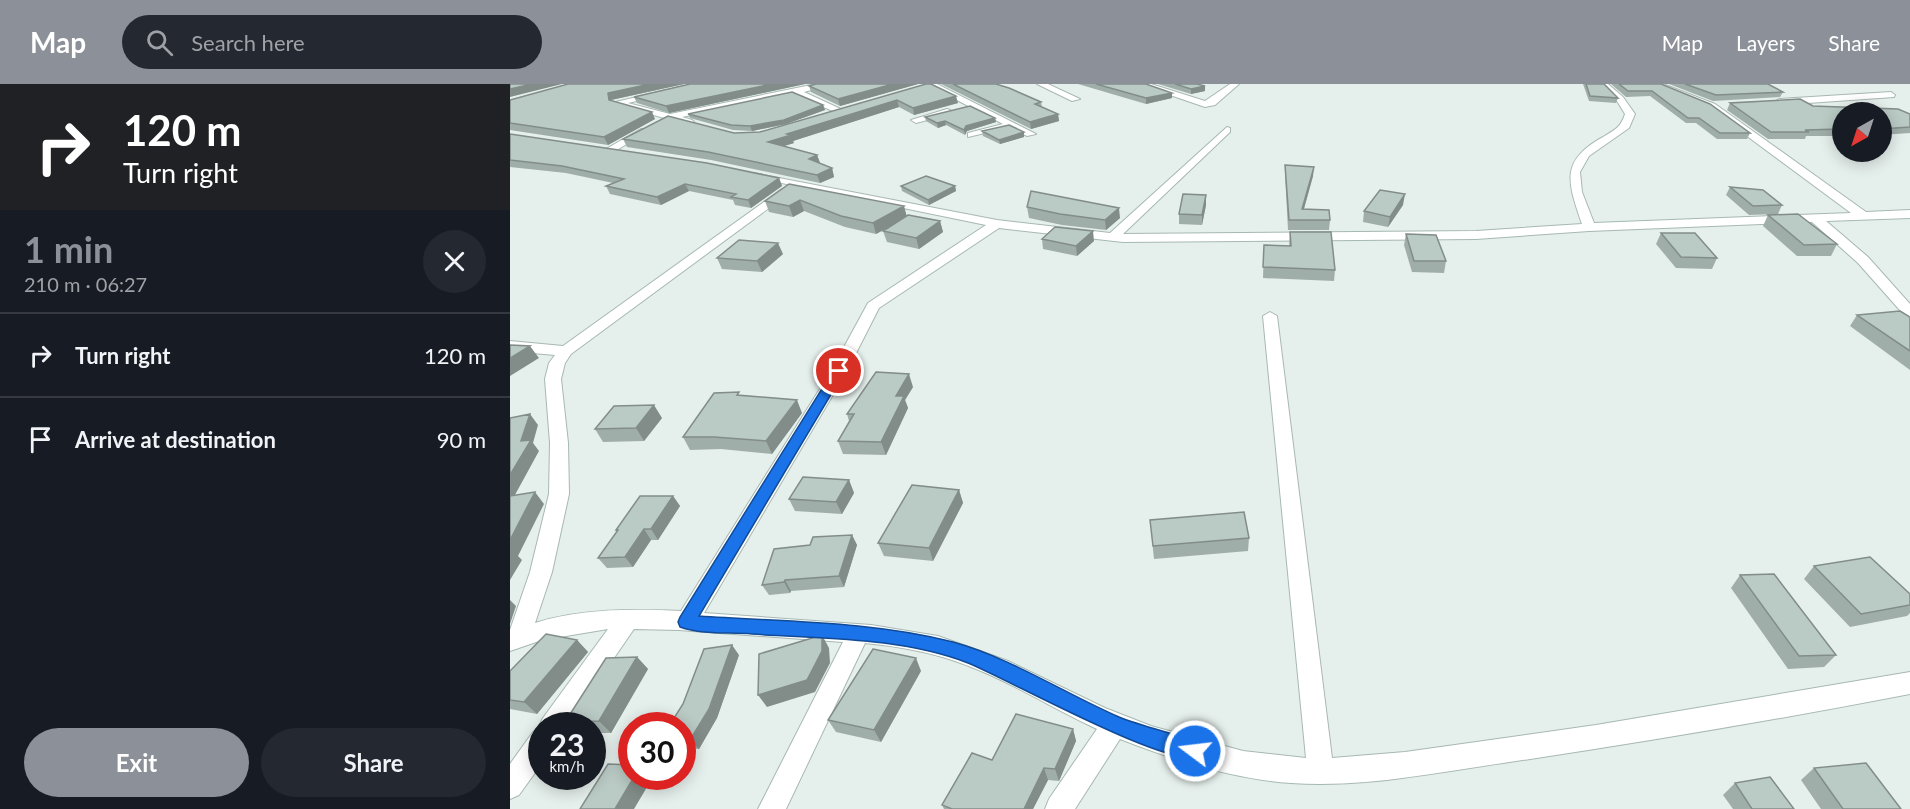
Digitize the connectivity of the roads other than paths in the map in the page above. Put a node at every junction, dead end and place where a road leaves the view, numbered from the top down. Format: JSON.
{"nodes":[{"id":1,"x":707,"y":84,"type":"edge"},
{"id":2,"x":829,"y":84,"type":"edge"},
{"id":3,"x":1041,"y":84,"type":"edge"},
{"id":4,"x":1142,"y":84,"type":"edge"},
{"id":5,"x":1235,"y":84,"type":"edge"},
{"id":6,"x":1603,"y":84,"type":"edge"},
{"id":7,"x":1655,"y":84,"type":"edge"},
{"id":8,"x":928,"y":86,"type":"edge"},
{"id":9,"x":795,"y":91,"type":"junction"},
{"id":10,"x":1891,"y":95,"type":"dead end"},
{"id":11,"x":1075,"y":99,"type":"dead end"},
{"id":12,"x":1772,"y":102,"type":"edge"},
{"id":13,"x":972,"y":105,"type":"junction"},
{"id":14,"x":1712,"y":106,"type":"junction"},
{"id":15,"x":1724,"y":106,"type":"dead end"},
{"id":16,"x":852,"y":108,"type":"edge"},
{"id":17,"x":840,"y":111,"type":"junction"},
{"id":18,"x":671,"y":117,"type":"junction"},
{"id":19,"x":819,"y":117,"type":"edge"},
{"id":20,"x":916,"y":120,"type":"dead end"},
{"id":21,"x":1011,"y":124,"type":"junction"},
{"id":22,"x":704,"y":126,"type":"edge"},
{"id":23,"x":1227,"y":130,"type":"dead end"},
{"id":24,"x":1031,"y":134,"type":"dead end"},
{"id":25,"x":972,"y":135,"type":"dead end"},
{"id":26,"x":633,"y":153,"type":"edge"},
{"id":27,"x":743,"y":172,"type":"edge"},
{"id":28,"x":796,"y":184,"type":"junction"},
{"id":29,"x":1910,"y":214,"type":"edge"},
{"id":30,"x":1863,"y":216,"type":"junction"},
{"id":31,"x":1815,"y":218,"type":"junction"},
{"id":32,"x":997,"y":224,"type":"junction"},
{"id":33,"x":1589,"y":227,"type":"junction"},
{"id":34,"x":1112,"y":238,"type":"junction"},
{"id":35,"x":1910,"y":313,"type":"edge"},
{"id":36,"x":1270,"y":316,"type":"dead end"},
{"id":37,"x":510,"y":346,"type":"edge"},
{"id":38,"x":566,"y":351,"type":"junction"},
{"id":39,"x":629,"y":618,"type":"junction"},
{"id":40,"x":686,"y":622,"type":"junction"},
{"id":41,"x":858,"y":634,"type":"junction"},
{"id":42,"x":514,"y":639,"type":"edge"},
{"id":43,"x":1910,"y":683,"type":"edge"},
{"id":44,"x":562,"y":712,"type":"edge"},
{"id":45,"x":1116,"y":724,"type":"junction"},
{"id":46,"x":528,"y":761,"type":"edge"},
{"id":47,"x":1320,"y":770,"type":"junction"},
{"id":48,"x":510,"y":786,"type":"edge"},
{"id":49,"x":772,"y":809,"type":"edge"},
{"id":50,"x":1059,"y":809,"type":"edge"}],
"edges":[{"from":1,"to":18,"type":"street"},
{"from":2,"to":9,"type":"street"},
{"from":3,"to":11,"type":"street"},
{"from":4,"to":5,"type":"street"},
{"from":6,"to":33,"type":"street"},
{"from":7,"to":14,"type":"street"},
{"from":8,"to":13,"type":"street"},
{"from":9,"to":17,"type":"street"},
{"from":9,"to":18,"type":"street"},
{"from":10,"to":12,"type":"street"},
{"from":13,"to":20,"type":"street"},
{"from":13,"to":21,"type":"street"},
{"from":14,"to":15,"type":"street"},
{"from":14,"to":30,"type":"street"},
{"from":16,"to":17,"type":"street"},
{"from":17,"to":19,"type":"street"},
{"from":18,"to":22,"type":"street"},
{"from":18,"to":26,"type":"street"},
{"from":21,"to":24,"type":"street"},
{"from":21,"to":25,"type":"street"},
{"from":23,"to":34,"type":"street"},
{"from":27,"to":28,"type":"street"},
{"from":28,"to":32,"type":"street"},
{"from":28,"to":38,"type":"street"},
{"from":29,"to":30,"type":"street"},
{"from":30,"to":31,"type":"street"},
{"from":31,"to":33,"type":"street"},
{"from":31,"to":35,"type":"street"},
{"from":32,"to":34,"type":"street"},
{"from":32,"to":40,"type":"street"},
{"from":33,"to":34,"type":"street"},
{"from":36,"to":47,"type":"street"},
{"from":37,"to":38,"type":"street"},
{"from":38,"to":42,"type":"street"},
{"from":39,"to":40,"type":"street"},
{"from":39,"to":42,"type":"street"},
{"from":39,"to":44,"type":"street"},
{"from":40,"to":41,"type":"street"},
{"from":41,"to":45,"type":"street"},
{"from":41,"to":49,"type":"street"},
{"from":43,"to":47,"type":"street"},
{"from":45,"to":47,"type":"street"},
{"from":45,"to":50,"type":"street"},
{"from":46,"to":48,"type":"street"}]}
